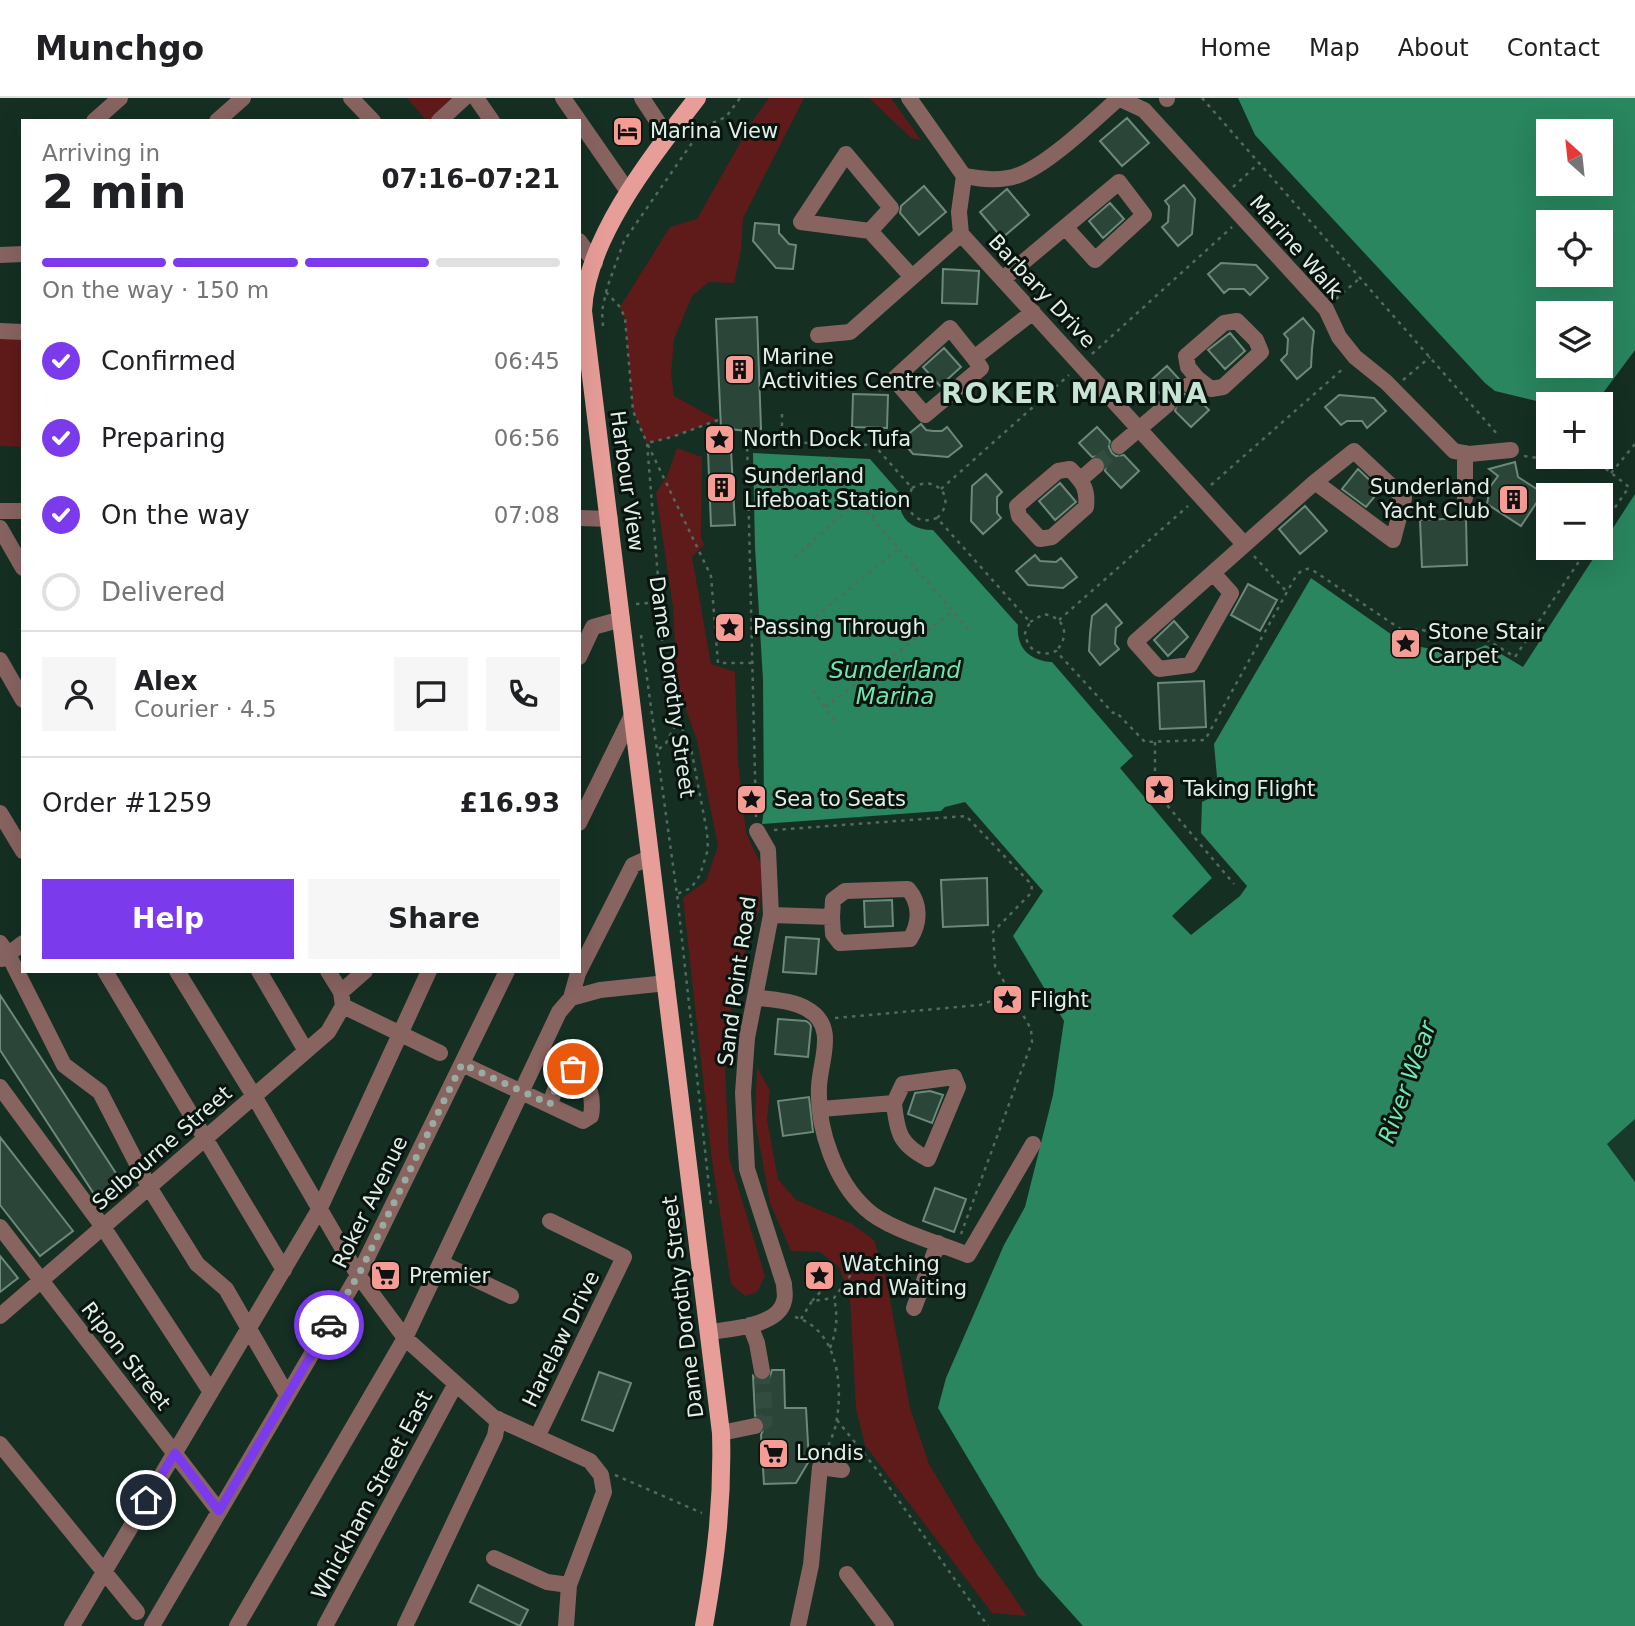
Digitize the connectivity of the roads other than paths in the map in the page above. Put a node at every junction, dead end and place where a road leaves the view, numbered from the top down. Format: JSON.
{"nodes":[{"id":1,"x":120,"y":98,"type":"edge"},
{"id":2,"x":243,"y":98,"type":"edge"},
{"id":3,"x":351,"y":98,"type":"edge"},
{"id":4,"x":464,"y":98,"type":"edge"},
{"id":5,"x":476,"y":98,"type":"edge"},
{"id":6,"x":563,"y":98,"type":"edge"},
{"id":7,"x":642,"y":98,"type":"edge"},
{"id":8,"x":697,"y":98,"type":"edge"},
{"id":9,"x":909,"y":98,"type":"edge"},
{"id":10,"x":1119,"y":98,"type":"edge"},
{"id":11,"x":96,"y":119,"type":"edge"},
{"id":12,"x":219,"y":119,"type":"edge"},
{"id":13,"x":371,"y":119,"type":"edge"},
{"id":14,"x":441,"y":119,"type":"edge"},
{"id":15,"x":491,"y":119,"type":"edge"},
{"id":16,"x":578,"y":119,"type":"edge"},
{"id":17,"x":581,"y":124,"type":"edge"},
{"id":18,"x":667,"y":136,"type":"junction"},
{"id":19,"x":964,"y":176,"type":"junction"},
{"id":20,"x":629,"y":193,"type":"junction"},
{"id":21,"x":1065,"y":227,"type":"junction"},
{"id":22,"x":870,"y":231,"type":"junction"},
{"id":23,"x":961,"y":234,"type":"junction"},
{"id":24,"x":581,"y":244,"type":"edge"},
{"id":25,"x":21,"y":254,"type":"edge"},
{"id":26,"x":0,"y":255,"type":"edge"},
{"id":27,"x":595,"y":263,"type":"junction"},
{"id":28,"x":912,"y":277,"type":"junction"},
{"id":29,"x":1003,"y":279,"type":"junction"},
{"id":30,"x":581,"y":311,"type":"edge"},
{"id":31,"x":1033,"y":312,"type":"junction"},
{"id":32,"x":0,"y":331,"type":"edge"},
{"id":33,"x":21,"y":332,"type":"edge"},
{"id":34,"x":818,"y":335,"type":"dead end"},
{"id":35,"x":974,"y":358,"type":"junction"},
{"id":36,"x":1193,"y":381,"type":"joint"},
{"id":37,"x":1167,"y":405,"type":"tunnel mouth"},
{"id":38,"x":1140,"y":429,"type":"junction"},
{"id":39,"x":1119,"y":446,"type":"tunnel mouth"},
{"id":40,"x":1511,"y":450,"type":"road end"},
{"id":41,"x":1465,"y":453,"type":"junction"},
{"id":42,"x":1096,"y":466,"type":"tunnel mouth"},
{"id":43,"x":1081,"y":479,"type":"junction"},
{"id":44,"x":1315,"y":482,"type":"junction"},
{"id":45,"x":1465,"y":498,"type":"dead end"},
{"id":46,"x":0,"y":511,"type":"edge"},
{"id":47,"x":21,"y":511,"type":"edge"},
{"id":48,"x":581,"y":518,"type":"edge"},
{"id":49,"x":610,"y":519,"type":"junction"},
{"id":50,"x":0,"y":528,"type":"edge"},
{"id":51,"x":1244,"y":544,"type":"junction"},
{"id":52,"x":21,"y":565,"type":"edge"},
{"id":53,"x":1213,"y":573,"type":"junction"},
{"id":54,"x":622,"y":619,"type":"junction"},
{"id":55,"x":581,"y":653,"type":"edge"},
{"id":56,"x":0,"y":660,"type":"edge"},
{"id":57,"x":21,"y":697,"type":"edge"},
{"id":58,"x":633,"y":713,"type":"junction"},
{"id":59,"x":0,"y":813,"type":"edge"},
{"id":60,"x":581,"y":819,"type":"edge"},
{"id":61,"x":757,"y":831,"type":"road end"},
{"id":62,"x":21,"y":848,"type":"edge"},
{"id":63,"x":651,"y":857,"type":"junction"},
{"id":64,"x":771,"y":915,"type":"junction"},
{"id":65,"x":832,"y":917,"type":"junction"},
{"id":66,"x":21,"y":944,"type":"edge"},
{"id":67,"x":3,"y":953,"type":"edge"},
{"id":68,"x":581,"y":967,"type":"edge"},
{"id":69,"x":107,"y":973,"type":"edge"},
{"id":70,"x":178,"y":973,"type":"edge"},
{"id":71,"x":260,"y":973,"type":"edge"},
{"id":72,"x":329,"y":973,"type":"edge"},
{"id":73,"x":363,"y":973,"type":"edge"},
{"id":74,"x":428,"y":973,"type":"edge"},
{"id":75,"x":506,"y":973,"type":"edge"},
{"id":76,"x":578,"y":973,"type":"edge"},
{"id":77,"x":667,"y":983,"type":"junction"},
{"id":78,"x":571,"y":998,"type":"junction"},
{"id":79,"x":755,"y":998,"type":"junction"},
{"id":80,"x":342,"y":999,"type":"junction"},
{"id":81,"x":399,"y":1033,"type":"junction"},
{"id":82,"x":306,"y":1051,"type":"junction"},
{"id":83,"x":440,"y":1053,"type":"dead end"},
{"id":84,"x":462,"y":1064,"type":"junction"},
{"id":85,"x":0,"y":1087,"type":"edge"},
{"id":86,"x":522,"y":1091,"type":"junction"},
{"id":87,"x":254,"y":1096,"type":"junction"},
{"id":88,"x":894,"y":1103,"type":"junction"},
{"id":89,"x":550,"y":1104,"type":"dead end"},
{"id":90,"x":821,"y":1109,"type":"junction"},
{"id":91,"x":205,"y":1139,"type":"junction"},
{"id":92,"x":1033,"y":1144,"type":"dead end"},
{"id":93,"x":149,"y":1187,"type":"junction"},
{"id":94,"x":320,"y":1208,"type":"junction"},
{"id":95,"x":550,"y":1221,"type":"dead end"},
{"id":96,"x":0,"y":1227,"type":"edge"},
{"id":97,"x":103,"y":1227,"type":"junction"},
{"id":98,"x":945,"y":1246,"type":"junction"},
{"id":99,"x":441,"y":1263,"type":"junction"},
{"id":100,"x":284,"y":1270,"type":"junction"},
{"id":101,"x":358,"y":1275,"type":"junction"},
{"id":102,"x":41,"y":1280,"type":"junction"},
{"id":103,"x":511,"y":1296,"type":"dead end"},
{"id":104,"x":914,"y":1308,"type":"dead end"},
{"id":105,"x":0,"y":1316,"type":"edge"},
{"id":106,"x":750,"y":1325,"type":"junction"},
{"id":107,"x":249,"y":1329,"type":"junction"},
{"id":108,"x":710,"y":1332,"type":"junction"},
{"id":109,"x":405,"y":1338,"type":"junction"},
{"id":110,"x":762,"y":1371,"type":"tunnel mouth"},
{"id":111,"x":456,"y":1385,"type":"junction"},
{"id":112,"x":211,"y":1392,"type":"junction"},
{"id":113,"x":288,"y":1395,"type":"junction"},
{"id":114,"x":498,"y":1419,"type":"junction"},
{"id":115,"x":755,"y":1426,"type":"dead end"},
{"id":116,"x":721,"y":1433,"type":"junction"},
{"id":117,"x":537,"y":1437,"type":"junction"},
{"id":118,"x":0,"y":1444,"type":"edge"},
{"id":119,"x":175,"y":1453,"type":"junction"},
{"id":120,"x":842,"y":1470,"type":"dead end"},
{"id":121,"x":219,"y":1511,"type":"junction"},
{"id":122,"x":494,"y":1558,"type":"dead end"},
{"id":123,"x":104,"y":1571,"type":"junction"},
{"id":124,"x":847,"y":1574,"type":"dead end"},
{"id":125,"x":569,"y":1586,"type":"junction"},
{"id":126,"x":137,"y":1612,"type":"dead end"},
{"id":127,"x":72,"y":1626,"type":"edge"},
{"id":128,"x":152,"y":1626,"type":"edge"},
{"id":129,"x":237,"y":1626,"type":"edge"},
{"id":130,"x":325,"y":1626,"type":"edge"},
{"id":131,"x":405,"y":1626,"type":"edge"},
{"id":132,"x":566,"y":1626,"type":"edge"},
{"id":133,"x":704,"y":1626,"type":"edge"},
{"id":134,"x":798,"y":1626,"type":"edge"},
{"id":135,"x":886,"y":1626,"type":"edge"}],
"edges":[{"from":1,"to":11,"type":"street"},
{"from":2,"to":12,"type":"street"},
{"from":3,"to":13,"type":"street"},
{"from":4,"to":14,"type":"street"},
{"from":5,"to":15,"type":"street"},
{"from":6,"to":16,"type":"street"},
{"from":7,"to":18,"type":"street"},
{"from":8,"to":18,"type":"main road","name":"Harbour View"},
{"from":9,"to":19,"type":"street"},
{"from":10,"to":19,"type":"street"},
{"from":10,"to":41,"type":"street","name":"Marine Walk"},
{"from":17,"to":20,"type":"street"},
{"from":18,"to":20,"type":"main road","name":"Harbour View"},
{"from":19,"to":23,"type":"street","name":"Barbary Drive"},
{"from":20,"to":27,"type":"main road","name":"Harbour View"},
{"from":21,"to":21,"type":"street"},
{"from":21,"to":29,"type":"street"},
{"from":22,"to":22,"type":"street"},
{"from":22,"to":28,"type":"street"},
{"from":23,"to":28,"type":"street"},
{"from":23,"to":29,"type":"street","name":"Barbary Drive"},
{"from":24,"to":27,"type":"street"},
{"from":25,"to":26,"type":"street"},
{"from":27,"to":30,"type":"main road","name":"Harbour View"},
{"from":28,"to":34,"type":"street"},
{"from":29,"to":31,"type":"street","name":"Barbary Drive"},
{"from":30,"to":49,"type":"main road","name":"Harbour View"},
{"from":31,"to":35,"type":"street"},
{"from":31,"to":38,"type":"street","name":"Barbary Drive"},
{"from":32,"to":33,"type":"street"},
{"from":35,"to":35,"type":"street"},
{"from":36,"to":36,"type":"street"},
{"from":37,"to":38,"type":"street"},
{"from":38,"to":39,"type":"street"},
{"from":38,"to":51,"type":"street","name":"Barbary Drive"},
{"from":40,"to":41,"type":"street"},
{"from":41,"to":45,"type":"street"},
{"from":42,"to":43,"type":"street"},
{"from":43,"to":43,"type":"street"},
{"from":44,"to":44,"type":"street"},
{"from":44,"to":51,"type":"street"},
{"from":46,"to":47,"type":"street"},
{"from":48,"to":49,"type":"street"},
{"from":49,"to":54,"type":"main road","name":"Harbour View"},
{"from":50,"to":52,"type":"street"},
{"from":51,"to":53,"type":"street"},
{"from":53,"to":53,"type":"street"},
{"from":54,"to":55,"type":"street"},
{"from":54,"to":58,"type":"main road","name":"Harbour View"},
{"from":56,"to":57,"type":"street"},
{"from":58,"to":60,"type":"street"},
{"from":58,"to":63,"type":"main road","name":"Harbour View"},
{"from":59,"to":62,"type":"street"},
{"from":61,"to":64,"type":"street","name":"Sand Point Road"},
{"from":63,"to":68,"type":"street"},
{"from":63,"to":77,"type":"main road","name":"Harbour View"},
{"from":64,"to":65,"type":"street"},
{"from":64,"to":79,"type":"street","name":"Sand Point Road"},
{"from":65,"to":65,"type":"street"},
{"from":66,"to":67,"type":"street"},
{"from":67,"to":93,"type":"street"},
{"from":69,"to":91,"type":"street"},
{"from":70,"to":87,"type":"street"},
{"from":71,"to":82,"type":"street"},
{"from":72,"to":80,"type":"street"},
{"from":73,"to":80,"type":"street","name":"Selbourne Street"},
{"from":74,"to":81,"type":"street"},
{"from":75,"to":84,"type":"street","name":"Roker Avenue"},
{"from":76,"to":78,"type":"street"},
{"from":77,"to":78,"type":"street"},
{"from":77,"to":108,"type":"main road","name":"Dame Dorothy Street"},
{"from":78,"to":86,"type":"street"},
{"from":79,"to":90,"type":"street"},
{"from":79,"to":106,"type":"street","name":"Sand Point Road"},
{"from":80,"to":81,"type":"street"},
{"from":80,"to":82,"type":"street","name":"Selbourne Street"},
{"from":81,"to":83,"type":"street"},
{"from":81,"to":94,"type":"street"},
{"from":82,"to":87,"type":"street","name":"Selbourne Street"},
{"from":84,"to":86,"type":"street"},
{"from":84,"to":101,"type":"street","name":"Roker Avenue"},
{"from":85,"to":97,"type":"street"},
{"from":86,"to":89,"type":"street"},
{"from":86,"to":99,"type":"street"},
{"from":87,"to":91,"type":"street","name":"Selbourne Street"},
{"from":87,"to":94,"type":"street"},
{"from":88,"to":88,"type":"street"},
{"from":88,"to":90,"type":"street"},
{"from":90,"to":98,"type":"street"},
{"from":91,"to":93,"type":"street","name":"Selbourne Street"},
{"from":91,"to":100,"type":"street"},
{"from":92,"to":98,"type":"street"},
{"from":93,"to":97,"type":"street","name":"Selbourne Street"},
{"from":93,"to":107,"type":"street"},
{"from":94,"to":100,"type":"street"},
{"from":94,"to":101,"type":"street"},
{"from":95,"to":117,"type":"street","name":"Harelaw Drive"},
{"from":96,"to":102,"type":"street","name":"Ripon Street"},
{"from":97,"to":102,"type":"street","name":"Selbourne Street"},
{"from":97,"to":112,"type":"street"},
{"from":98,"to":104,"type":"street"},
{"from":99,"to":103,"type":"street"},
{"from":99,"to":109,"type":"street"},
{"from":100,"to":107,"type":"street"},
{"from":101,"to":109,"type":"street"},
{"from":101,"to":113,"type":"street","name":"Roker Avenue"},
{"from":102,"to":105,"type":"street","name":"Selbourne Street"},
{"from":102,"to":119,"type":"street","name":"Ripon Street"},
{"from":106,"to":108,"type":"street"},
{"from":106,"to":110,"type":"street"},
{"from":107,"to":112,"type":"street"},
{"from":107,"to":113,"type":"street"},
{"from":108,"to":116,"type":"main road","name":"Dame Dorothy Street"},
{"from":109,"to":111,"type":"street"},
{"from":109,"to":129,"type":"street"},
{"from":111,"to":114,"type":"street"},
{"from":111,"to":130,"type":"street","name":"Whickham Street East"},
{"from":112,"to":119,"type":"street"},
{"from":113,"to":121,"type":"street","name":"Roker Avenue"},
{"from":114,"to":117,"type":"street"},
{"from":114,"to":131,"type":"street"},
{"from":115,"to":116,"type":"street"},
{"from":116,"to":133,"type":"main road","name":"Dame Dorothy Street"},
{"from":117,"to":125,"type":"street"},
{"from":118,"to":123,"type":"street"},
{"from":119,"to":121,"type":"street","name":"Ripon Street"},
{"from":119,"to":123,"type":"street"},
{"from":120,"to":134,"type":"street"},
{"from":121,"to":128,"type":"street","name":"Roker Avenue"},
{"from":122,"to":125,"type":"street"},
{"from":123,"to":126,"type":"street"},
{"from":123,"to":127,"type":"street"},
{"from":124,"to":135,"type":"street"},
{"from":125,"to":132,"type":"street"}]}
